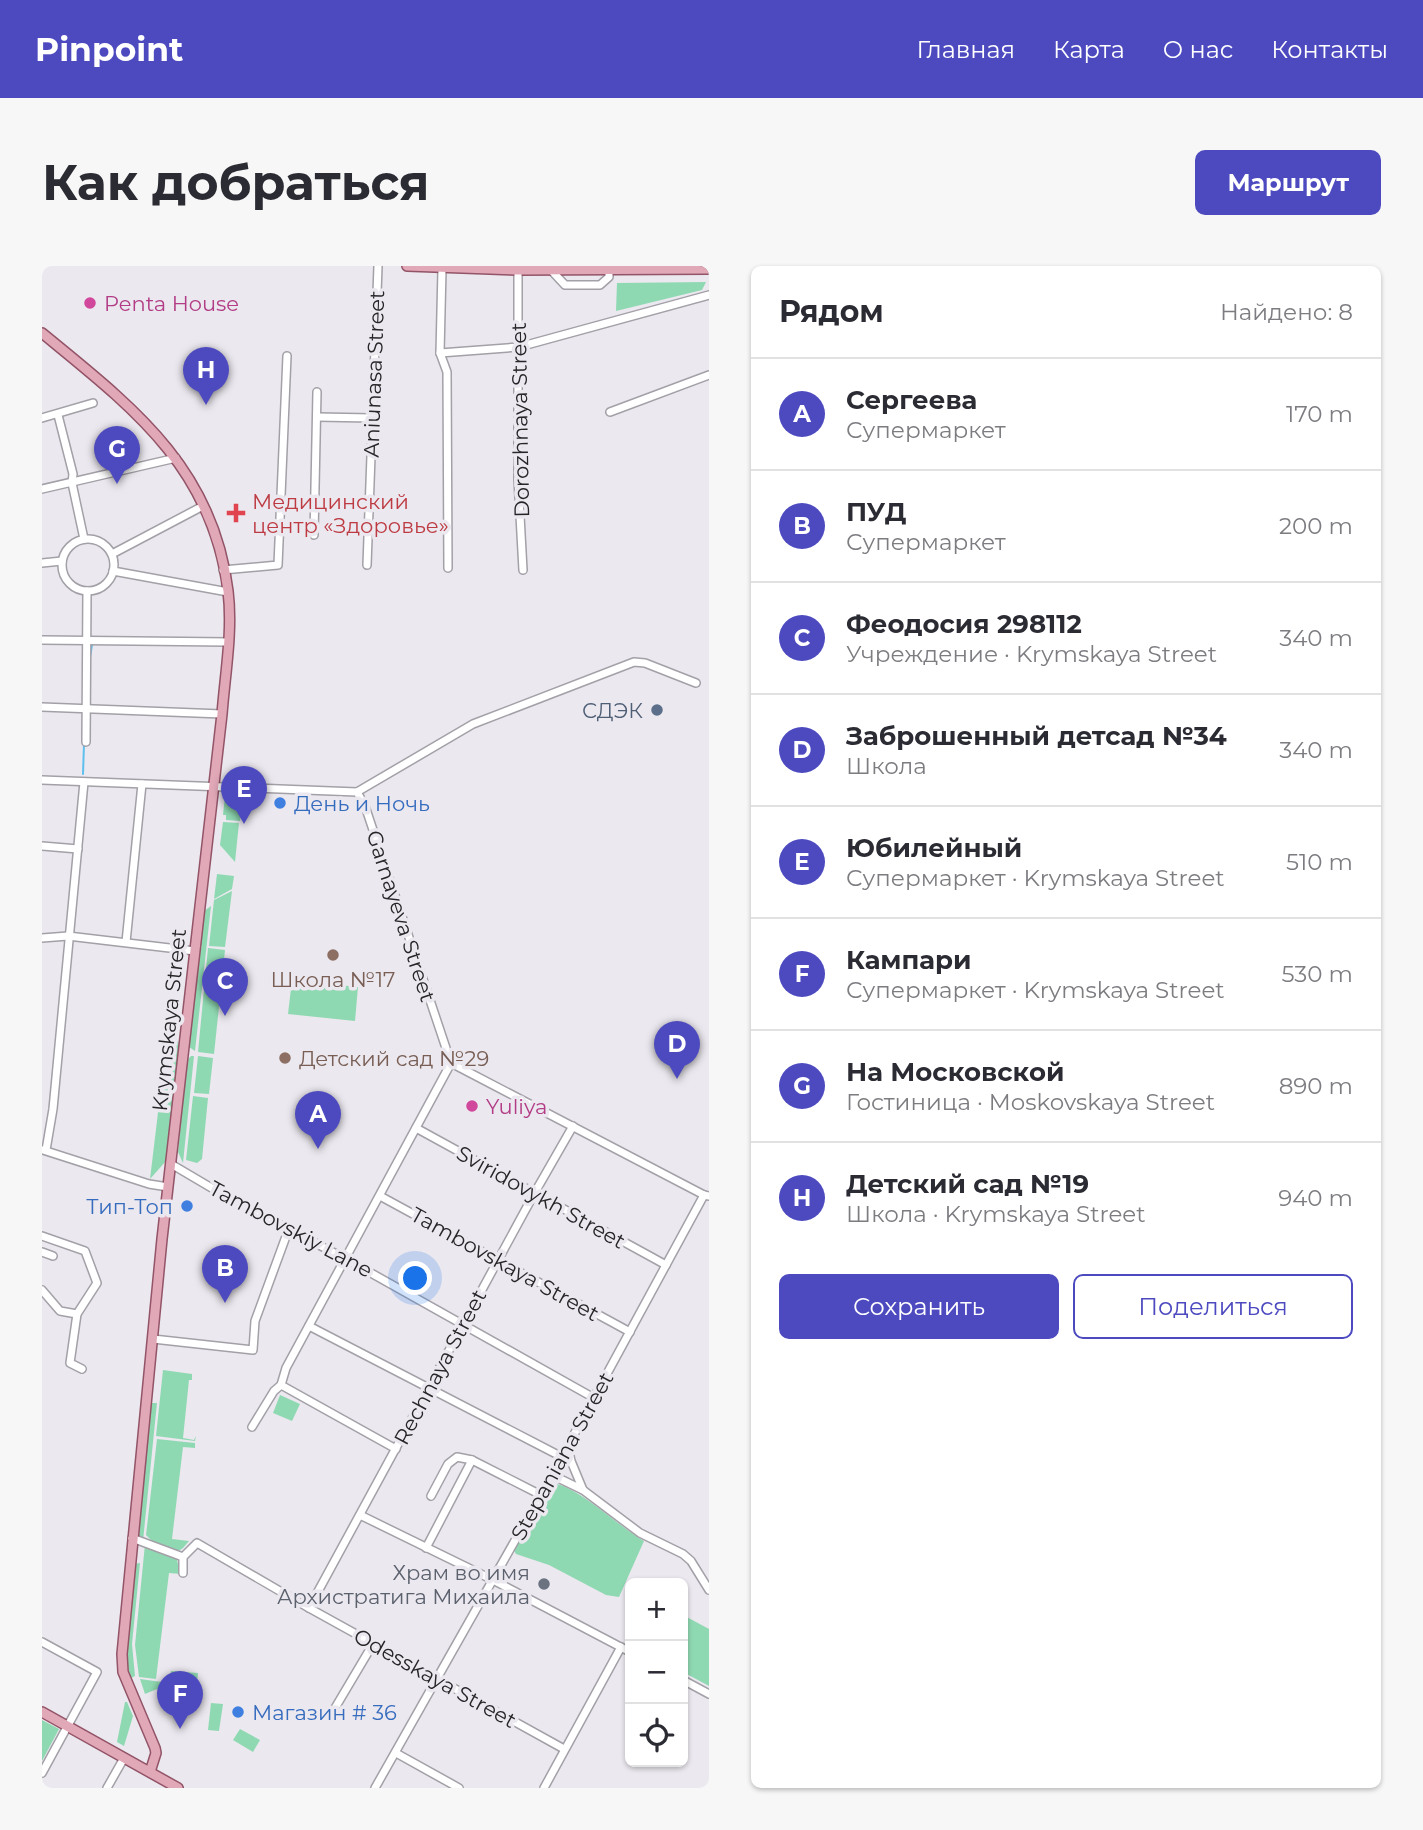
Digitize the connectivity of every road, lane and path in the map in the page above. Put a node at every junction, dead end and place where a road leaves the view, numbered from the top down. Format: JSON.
{"nodes":[{"id":1,"x":379,"y":266,"type":"edge"},
{"id":2,"x":407,"y":266,"type":"edge"},
{"id":3,"x":425,"y":267,"type":"edge"},
{"id":4,"x":624,"y":267,"type":"edge"},
{"id":5,"x":442,"y":269,"type":"junction"},
{"id":6,"x":609,"y":269,"type":"junction"},
{"id":7,"x":709,"y":269,"type":"edge"},
{"id":8,"x":518,"y":270,"type":"junction"},
{"id":9,"x":551,"y":270,"type":"junction"},
{"id":10,"x":709,"y":295,"type":"edge"},
{"id":11,"x":42,"y":333,"type":"edge"},
{"id":12,"x":519,"y":347,"type":"junction"},
{"id":13,"x":440,"y":353,"type":"junction"},
{"id":14,"x":287,"y":356,"type":"dead end"},
{"id":15,"x":709,"y":375,"type":"edge"},
{"id":16,"x":317,"y":391,"type":"dead end"},
{"id":17,"x":93,"y":403,"type":"dead end"},
{"id":18,"x":610,"y":412,"type":"dead end"},
{"id":19,"x":58,"y":415,"type":"junction"},
{"id":20,"x":317,"y":417,"type":"junction"},
{"id":21,"x":42,"y":418,"type":"edge"},
{"id":22,"x":372,"y":418,"type":"junction"},
{"id":23,"x":176,"y":458,"type":"junction"},
{"id":24,"x":72,"y":483,"type":"junction"},
{"id":25,"x":42,"y":489,"type":"edge"},
{"id":26,"x":203,"y":506,"type":"junction"},
{"id":27,"x":314,"y":535,"type":"dead end"},
{"id":28,"x":84,"y":539,"type":"junction"},
{"id":29,"x":112,"y":554,"type":"junction"},
{"id":30,"x":62,"y":561,"type":"junction"},
{"id":31,"x":42,"y":563,"type":"edge"},
{"id":32,"x":367,"y":565,"type":"dead end"},
{"id":33,"x":448,"y":568,"type":"dead end"},
{"id":34,"x":223,"y":570,"type":"junction"},
{"id":35,"x":523,"y":570,"type":"dead end"},
{"id":36,"x":113,"y":571,"type":"junction"},
{"id":37,"x":87,"y":591,"type":"junction"},
{"id":38,"x":228,"y":592,"type":"junction"},
{"id":39,"x":42,"y":640,"type":"edge"},
{"id":40,"x":88,"y":641,"type":"junction"},
{"id":41,"x":228,"y":642,"type":"junction"},
{"id":42,"x":696,"y":683,"type":"dead end"},
{"id":43,"x":42,"y":707,"type":"edge"},
{"id":44,"x":87,"y":710,"type":"junction"},
{"id":45,"x":222,"y":714,"type":"junction"},
{"id":46,"x":86,"y":742,"type":"dead end"},
{"id":47,"x":42,"y":780,"type":"edge"},
{"id":48,"x":84,"y":782,"type":"junction"},
{"id":49,"x":142,"y":784,"type":"junction"},
{"id":50,"x":214,"y":787,"type":"junction"},
{"id":51,"x":357,"y":792,"type":"junction"},
{"id":52,"x":42,"y":846,"type":"edge"},
{"id":53,"x":78,"y":849,"type":"junction"},
{"id":54,"x":68,"y":936,"type":"junction"},
{"id":55,"x":42,"y":938,"type":"edge"},
{"id":56,"x":125,"y":942,"type":"junction"},
{"id":57,"x":195,"y":951,"type":"junction"},
{"id":58,"x":451,"y":1063,"type":"junction"},
{"id":59,"x":573,"y":1126,"type":"junction"},
{"id":60,"x":416,"y":1128,"type":"junction"},
{"id":61,"x":44,"y":1150,"type":"edge"},
{"id":62,"x":172,"y":1164,"type":"junction"},
{"id":63,"x":168,"y":1187,"type":"junction"},
{"id":64,"x":534,"y":1194,"type":"junction"},
{"id":65,"x":380,"y":1196,"type":"junction"},
{"id":66,"x":706,"y":1196,"type":"edge"},
{"id":67,"x":288,"y":1231,"type":"junction"},
{"id":68,"x":42,"y":1236,"type":"edge"},
{"id":69,"x":42,"y":1252,"type":"edge"},
{"id":70,"x":54,"y":1255,"type":"dead end"},
{"id":71,"x":346,"y":1259,"type":"junction"},
{"id":72,"x":497,"y":1261,"type":"junction"},
{"id":73,"x":666,"y":1265,"type":"junction"},
{"id":74,"x":42,"y":1290,"type":"edge"},
{"id":75,"x":77,"y":1314,"type":"junction"},
{"id":76,"x":464,"y":1324,"type":"junction"},
{"id":77,"x":309,"y":1326,"type":"junction"},
{"id":78,"x":630,"y":1332,"type":"junction"},
{"id":79,"x":153,"y":1339,"type":"junction"},
{"id":80,"x":82,"y":1369,"type":"dead end"},
{"id":81,"x":281,"y":1385,"type":"junction"},
{"id":82,"x":428,"y":1389,"type":"junction"},
{"id":83,"x":594,"y":1398,"type":"junction"},
{"id":84,"x":252,"y":1427,"type":"dead end"},
{"id":85,"x":568,"y":1446,"type":"junction"},
{"id":86,"x":396,"y":1449,"type":"junction"},
{"id":87,"x":562,"y":1457,"type":"junction"},
{"id":88,"x":472,"y":1460,"type":"junction"},
{"id":89,"x":552,"y":1475,"type":"junction"},
{"id":90,"x":583,"y":1490,"type":"junction"},
{"id":91,"x":541,"y":1495,"type":"junction"},
{"id":92,"x":431,"y":1496,"type":"dead end"},
{"id":93,"x":360,"y":1516,"type":"junction"},
{"id":94,"x":132,"y":1538,"type":"junction"},
{"id":95,"x":426,"y":1548,"type":"junction"},
{"id":96,"x":183,"y":1557,"type":"junction"},
{"id":97,"x":184,"y":1573,"type":"dead end"},
{"id":98,"x":493,"y":1580,"type":"junction"},
{"id":99,"x":709,"y":1590,"type":"edge"},
{"id":100,"x":309,"y":1608,"type":"junction"},
{"id":101,"x":42,"y":1642,"type":"edge"},
{"id":102,"x":373,"y":1644,"type":"junction"},
{"id":103,"x":621,"y":1647,"type":"junction"},
{"id":104,"x":625,"y":1649,"type":"edge"},
{"id":105,"x":437,"y":1678,"type":"junction"},
{"id":106,"x":688,"y":1683,"type":"edge"},
{"id":107,"x":709,"y":1695,"type":"edge"},
{"id":108,"x":42,"y":1712,"type":"edge"},
{"id":109,"x":335,"y":1716,"type":"dead end"},
{"id":110,"x":68,"y":1727,"type":"junction"},
{"id":111,"x":564,"y":1749,"type":"junction"},
{"id":112,"x":396,"y":1753,"type":"junction"},
{"id":113,"x":124,"y":1758,"type":"junction"},
{"id":114,"x":150,"y":1772,"type":"junction"},
{"id":115,"x":42,"y":1773,"type":"edge"},
{"id":116,"x":107,"y":1788,"type":"edge"},
{"id":117,"x":178,"y":1788,"type":"edge"},
{"id":118,"x":375,"y":1788,"type":"edge"},
{"id":119,"x":459,"y":1788,"type":"edge"},
{"id":120,"x":544,"y":1788,"type":"edge"}],
"edges":[{"from":1,"to":22,"type":"street","name":"Aniunasa Street"},
{"from":2,"to":3,"type":"main road"},
{"from":3,"to":5,"type":"main road"},
{"from":4,"to":6,"type":"main road"},
{"from":4,"to":7,"type":"main road"},
{"from":5,"to":8,"type":"main road"},
{"from":5,"to":13,"type":"street"},
{"from":6,"to":9,"type":"main road"},
{"from":6,"to":9,"type":"street"},
{"from":8,"to":9,"type":"main road"},
{"from":8,"to":12,"type":"street","name":"Dorozhnaya Street"},
{"from":10,"to":12,"type":"street"},
{"from":11,"to":23,"type":"main road","name":"Krymskaya Street"},
{"from":12,"to":13,"type":"street"},
{"from":12,"to":35,"type":"street","name":"Dorozhnaya Street"},
{"from":13,"to":33,"type":"street"},
{"from":14,"to":34,"type":"street"},
{"from":15,"to":18,"type":"street"},
{"from":16,"to":20,"type":"street"},
{"from":17,"to":19,"type":"street"},
{"from":19,"to":21,"type":"street"},
{"from":19,"to":24,"type":"street"},
{"from":20,"to":22,"type":"street"},
{"from":20,"to":27,"type":"street"},
{"from":22,"to":32,"type":"street","name":"Aniunasa Street"},
{"from":23,"to":24,"type":"street"},
{"from":23,"to":26,"type":"main road","name":"Krymskaya Street"},
{"from":24,"to":25,"type":"street"},
{"from":24,"to":28,"type":"street"},
{"from":26,"to":29,"type":"street"},
{"from":26,"to":34,"type":"main road","name":"Krymskaya Street"},
{"from":28,"to":29,"type":"street"},
{"from":28,"to":30,"type":"street"},
{"from":29,"to":36,"type":"street"},
{"from":30,"to":31,"type":"street"},
{"from":30,"to":37,"type":"street"},
{"from":34,"to":38,"type":"main road","name":"Krymskaya Street"},
{"from":36,"to":37,"type":"street"},
{"from":36,"to":38,"type":"street"},
{"from":37,"to":40,"type":"street"},
{"from":38,"to":41,"type":"main road","name":"Krymskaya Street"},
{"from":39,"to":40,"type":"street"},
{"from":40,"to":41,"type":"street"},
{"from":40,"to":44,"type":"street"},
{"from":41,"to":45,"type":"main road","name":"Krymskaya Street"},
{"from":42,"to":51,"type":"street"},
{"from":43,"to":44,"type":"street"},
{"from":44,"to":45,"type":"street"},
{"from":44,"to":46,"type":"street"},
{"from":45,"to":50,"type":"main road","name":"Krymskaya Street"},
{"from":47,"to":48,"type":"street"},
{"from":48,"to":49,"type":"street"},
{"from":48,"to":53,"type":"street"},
{"from":49,"to":50,"type":"street"},
{"from":49,"to":56,"type":"street"},
{"from":50,"to":51,"type":"street"},
{"from":50,"to":57,"type":"main road","name":"Krymskaya Street"},
{"from":51,"to":58,"type":"street","name":"Garnayeva Street"},
{"from":52,"to":53,"type":"street"},
{"from":53,"to":54,"type":"street"},
{"from":54,"to":55,"type":"street"},
{"from":54,"to":56,"type":"street"},
{"from":54,"to":61,"type":"street"},
{"from":56,"to":57,"type":"street"},
{"from":57,"to":62,"type":"main road","name":"Krymskaya Street"},
{"from":58,"to":59,"type":"street"},
{"from":58,"to":60,"type":"street"},
{"from":59,"to":64,"type":"street","name":"Rechnaya Street"},
{"from":59,"to":66,"type":"street"},
{"from":60,"to":64,"type":"street","name":"Sviridovykh Street"},
{"from":60,"to":65,"type":"street"},
{"from":61,"to":63,"type":"street"},
{"from":62,"to":63,"type":"main road","name":"Krymskaya Street"},
{"from":62,"to":67,"type":"street","name":"Tambovskiy Lane"},
{"from":63,"to":79,"type":"main road","name":"Krymskaya Street"},
{"from":64,"to":72,"type":"street","name":"Rechnaya Street"},
{"from":64,"to":73,"type":"street","name":"Sviridovykh Street"},
{"from":65,"to":71,"type":"street"},
{"from":65,"to":72,"type":"street","name":"Tambovskaya Street"},
{"from":66,"to":73,"type":"street","name":"Stepaniana Street"},
{"from":67,"to":71,"type":"street","name":"Tambovskiy Lane"},
{"from":67,"to":79,"type":"street"},
{"from":68,"to":75,"type":"street"},
{"from":69,"to":70,"type":"street"},
{"from":71,"to":76,"type":"street","name":"Tambovskiy Lane"},
{"from":71,"to":77,"type":"street"},
{"from":72,"to":76,"type":"street","name":"Rechnaya Street"},
{"from":72,"to":78,"type":"street","name":"Tambovskaya Street"},
{"from":73,"to":78,"type":"street","name":"Stepaniana Street"},
{"from":74,"to":75,"type":"street"},
{"from":75,"to":80,"type":"street"},
{"from":76,"to":82,"type":"street","name":"Rechnaya Street"},
{"from":76,"to":83,"type":"street","name":"Tambovskiy Lane"},
{"from":77,"to":81,"type":"street"},
{"from":77,"to":82,"type":"street"},
{"from":78,"to":83,"type":"street","name":"Stepaniana Street"},
{"from":79,"to":94,"type":"main road","name":"Krymskaya Street"},
{"from":81,"to":84,"type":"street"},
{"from":81,"to":86,"type":"street"},
{"from":82,"to":86,"type":"street","name":"Rechnaya Street"},
{"from":82,"to":87,"type":"street"},
{"from":83,"to":85,"type":"street","name":"Stepaniana Street"},
{"from":85,"to":87,"type":"street","name":"Stepaniana Street"},
{"from":85,"to":90,"type":"street"},
{"from":86,"to":93,"type":"street","name":"Rechnaya Street"},
{"from":87,"to":89,"type":"street","name":"Stepaniana Street"},
{"from":88,"to":91,"type":"street"},
{"from":88,"to":92,"type":"street"},
{"from":88,"to":95,"type":"street"},
{"from":89,"to":90,"type":"street"},
{"from":89,"to":91,"type":"street","name":"Stepaniana Street"},
{"from":90,"to":99,"type":"street"},
{"from":91,"to":98,"type":"street","name":"Stepaniana Street"},
{"from":93,"to":95,"type":"street"},
{"from":93,"to":100,"type":"street","name":"Rechnaya Street"},
{"from":94,"to":96,"type":"street"},
{"from":94,"to":114,"type":"main road","name":"Krymskaya Street"},
{"from":95,"to":98,"type":"street"},
{"from":96,"to":97,"type":"street"},
{"from":96,"to":100,"type":"street","name":"Odesskaya Street"},
{"from":98,"to":103,"type":"street"},
{"from":98,"to":105,"type":"street","name":"Stepaniana Street"},
{"from":100,"to":102,"type":"street","name":"Odesskaya Street"},
{"from":101,"to":110,"type":"street"},
{"from":102,"to":105,"type":"street","name":"Odesskaya Street"},
{"from":102,"to":109,"type":"street"},
{"from":103,"to":104,"type":"street"},
{"from":103,"to":111,"type":"street"},
{"from":105,"to":111,"type":"street","name":"Odesskaya Street"},
{"from":105,"to":112,"type":"street","name":"Stepaniana Street"},
{"from":106,"to":107,"type":"street"},
{"from":108,"to":110,"type":"main road"},
{"from":110,"to":113,"type":"main road"},
{"from":110,"to":115,"type":"street"},
{"from":111,"to":120,"type":"street"},
{"from":112,"to":118,"type":"street","name":"Stepaniana Street"},
{"from":112,"to":119,"type":"street"},
{"from":113,"to":114,"type":"main road"},
{"from":113,"to":116,"type":"street"},
{"from":114,"to":117,"type":"main road"}]}
